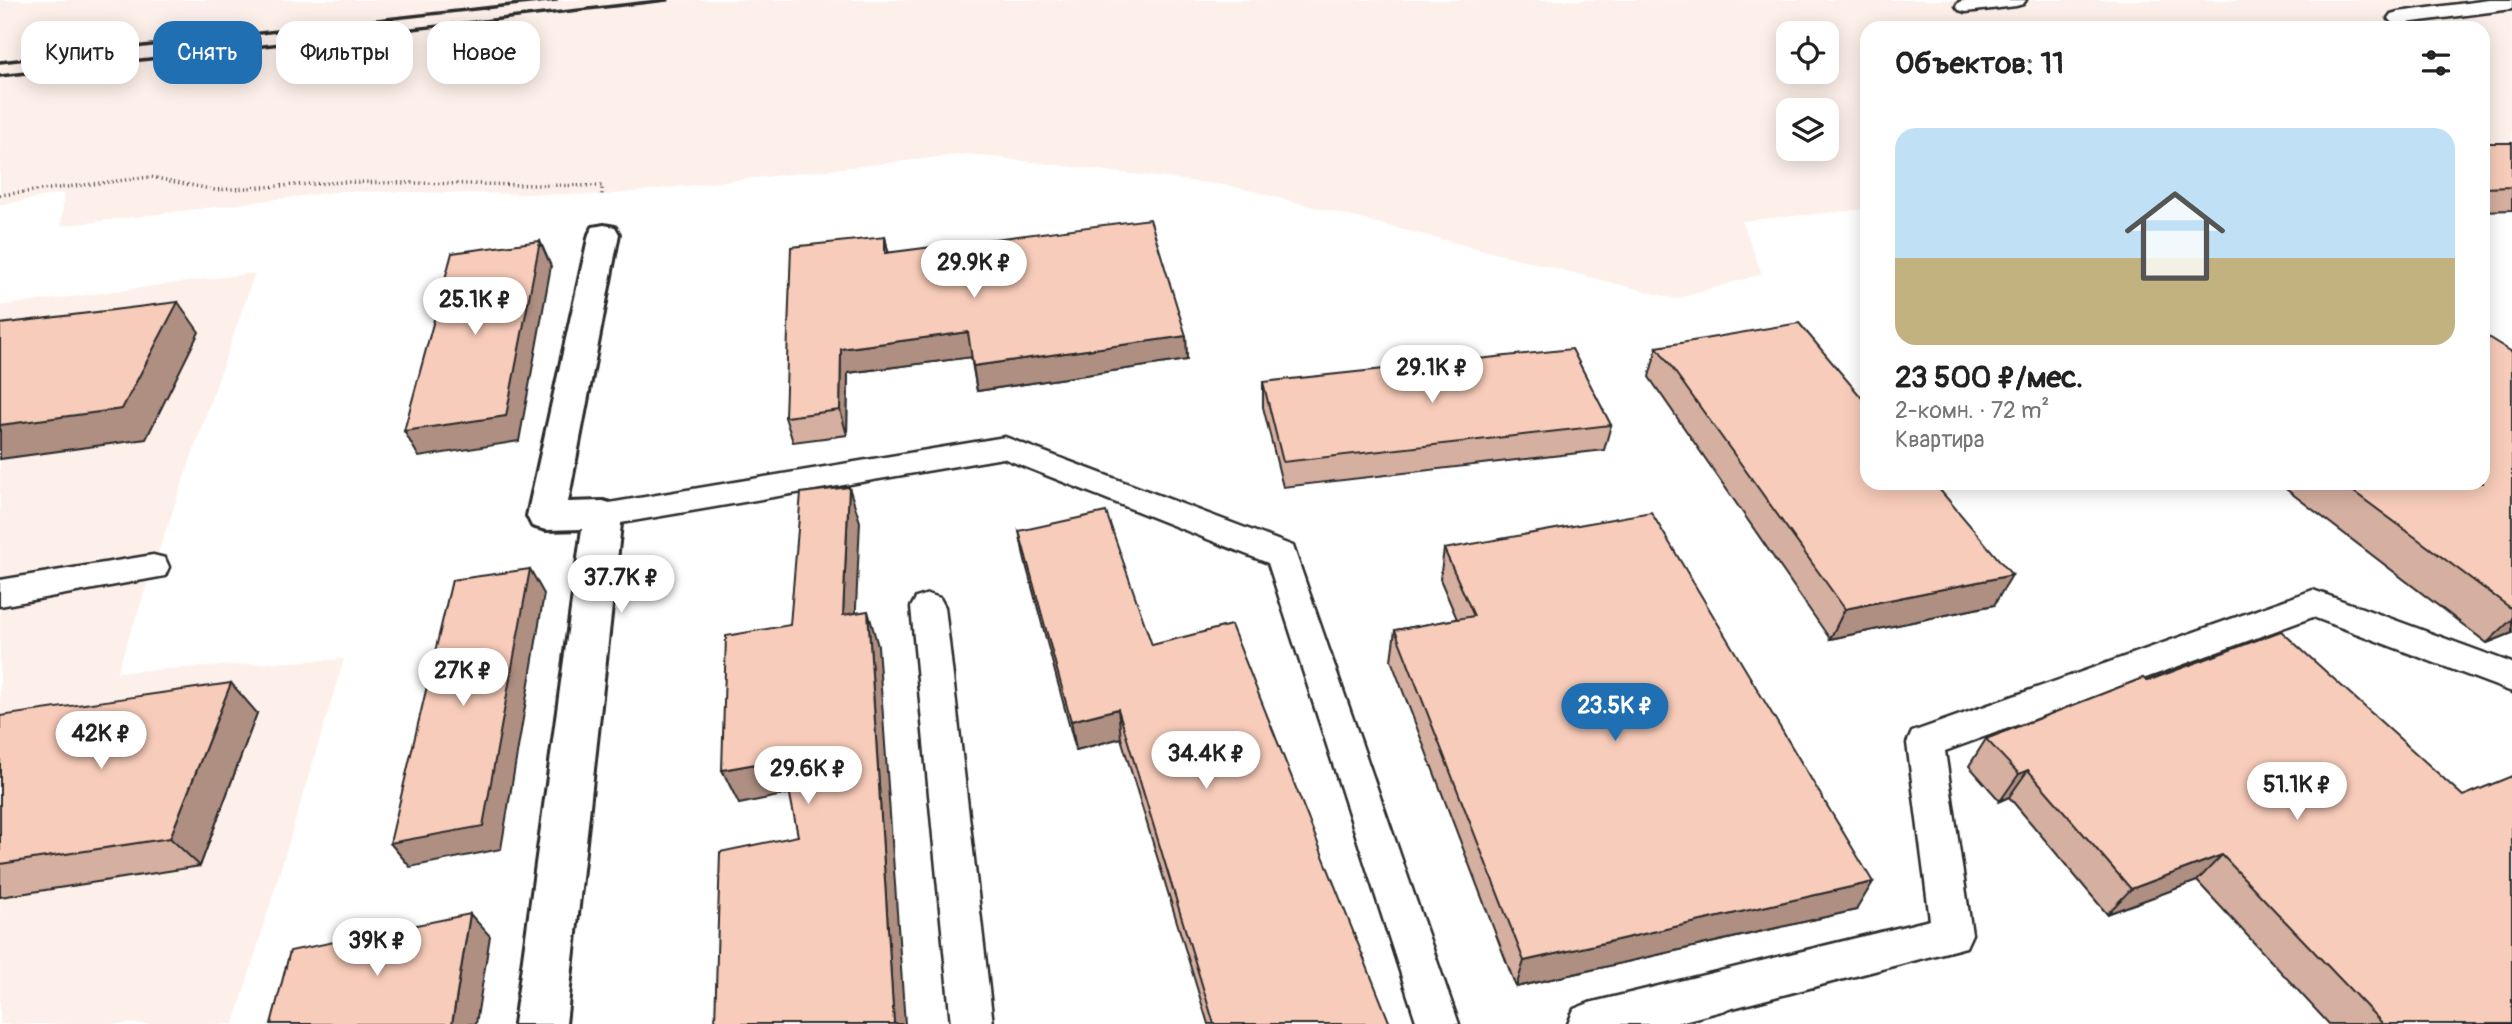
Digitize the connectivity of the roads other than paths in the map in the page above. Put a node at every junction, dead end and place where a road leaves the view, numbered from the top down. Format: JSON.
{"nodes":[{"id":1,"x":2016,"y":0,"type":"edge"},
{"id":2,"x":2512,"y":2,"type":"edge"},
{"id":3,"x":1966,"y":6,"type":"dead end"},
{"id":4,"x":2398,"y":18,"type":"dead end"},
{"id":5,"x":604,"y":234,"type":"road end"},
{"id":6,"x":603,"y":515,"type":"junction"},
{"id":7,"x":153,"y":567,"type":"dead end"},
{"id":8,"x":0,"y":593,"type":"edge"},
{"id":9,"x":928,"y":607,"type":"dead end"},
{"id":10,"x":2512,"y":678,"type":"edge"},
{"id":11,"x":540,"y":1024,"type":"edge"},
{"id":12,"x":972,"y":1024,"type":"edge"},
{"id":13,"x":1438,"y":1024,"type":"edge"},
{"id":14,"x":1589,"y":1024,"type":"edge"}],
"edges":[{"from":1,"to":3,"type":"lane"},
{"from":2,"to":4,"type":"lane"},
{"from":5,"to":6,"type":"street"},
{"from":6,"to":11,"type":"street"},
{"from":6,"to":13,"type":"lane"},
{"from":7,"to":8,"type":"lane"},
{"from":9,"to":12,"type":"lane"},
{"from":10,"to":14,"type":"lane"}]}
